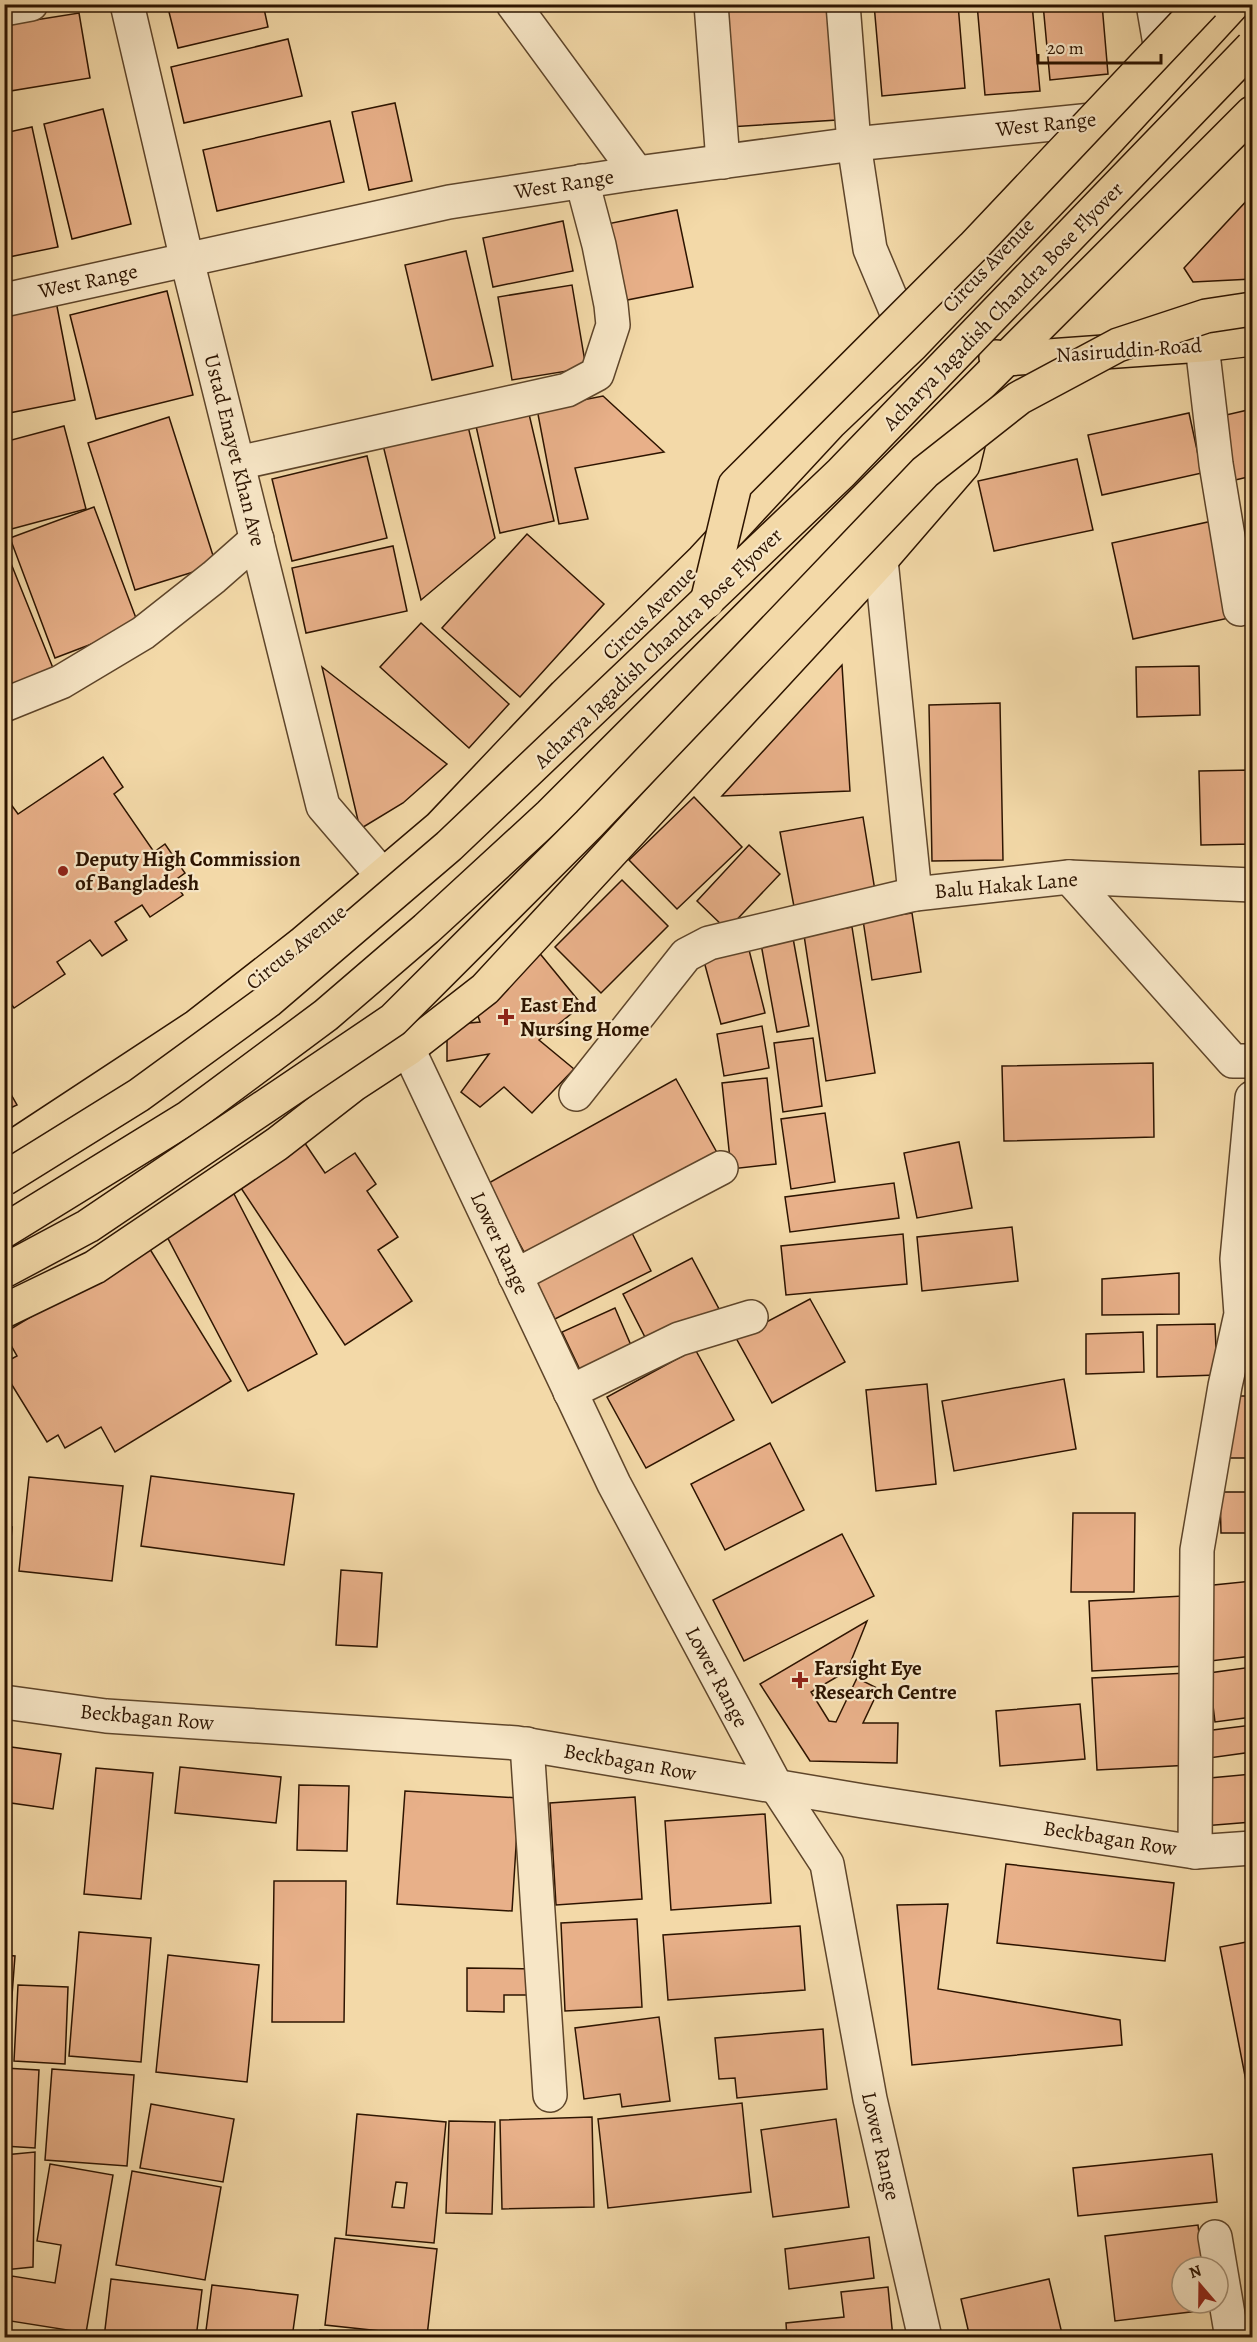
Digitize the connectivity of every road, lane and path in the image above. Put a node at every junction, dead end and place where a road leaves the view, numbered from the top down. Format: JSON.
{"nodes":[{"id":1,"x":31,"y":4,"type":"edge"},
{"id":2,"x":127,"y":4,"type":"edge"},
{"id":3,"x":513,"y":4,"type":"edge"},
{"id":4,"x":711,"y":4,"type":"edge"},
{"id":5,"x":843,"y":4,"type":"edge"},
{"id":6,"x":1153,"y":4,"type":"edge"},
{"id":7,"x":1203,"y":4,"type":"edge"},
{"id":8,"x":1233,"y":4,"type":"edge"},
{"id":9,"x":4,"y":9,"type":"edge"},
{"id":10,"x":1252,"y":47,"type":"edge"},
{"id":11,"x":1166,"y":78,"type":"junction"},
{"id":12,"x":1252,"y":113,"type":"edge"},
{"id":13,"x":1131,"y":116,"type":"junction"},
{"id":14,"x":854,"y":144,"type":"junction"},
{"id":15,"x":723,"y":162,"type":"junction"},
{"id":16,"x":637,"y":173,"type":"junction"},
{"id":17,"x":582,"y":181,"type":"junction"},
{"id":18,"x":187,"y":260,"type":"junction"},
{"id":19,"x":4,"y":300,"type":"edge"},
{"id":20,"x":1252,"y":309,"type":"edge"},
{"id":21,"x":1252,"y":339,"type":"edge"},
{"id":22,"x":911,"y":345,"type":"junction"},
{"id":23,"x":1203,"y":345,"type":"junction"},
{"id":24,"x":995,"y":370,"type":"junction"},
{"id":25,"x":238,"y":463,"type":"junction"},
{"id":26,"x":257,"y":539,"type":"junction"},
{"id":27,"x":881,"y":560,"type":"junction"},
{"id":28,"x":707,"y":602,"type":"junction"},
{"id":29,"x":1240,"y":609,"type":"dead end"},
{"id":30,"x":4,"y":705,"type":"edge"},
{"id":31,"x":383,"y":876,"type":"junction"},
{"id":32,"x":1069,"y":877,"type":"junction"},
{"id":33,"x":1252,"y":885,"type":"edge"},
{"id":34,"x":915,"y":894,"type":"junction"},
{"id":35,"x":408,"y":1049,"type":"junction"},
{"id":36,"x":1252,"y":1061,"type":"edge"},
{"id":37,"x":576,"y":1094,"type":"dead end"},
{"id":38,"x":1252,"y":1098,"type":"edge"},
{"id":39,"x":4,"y":1153,"type":"edge"},
{"id":40,"x":721,"y":1168,"type":"dead end"},
{"id":41,"x":4,"y":1179,"type":"edge"},
{"id":42,"x":4,"y":1231,"type":"edge"},
{"id":43,"x":4,"y":1271,"type":"edge"},
{"id":44,"x":515,"y":1276,"type":"junction"},
{"id":45,"x":4,"y":1311,"type":"edge"},
{"id":46,"x":751,"y":1317,"type":"dead end"},
{"id":47,"x":570,"y":1392,"type":"junction"},
{"id":48,"x":4,"y":1702,"type":"edge"},
{"id":49,"x":527,"y":1744,"type":"junction"},
{"id":50,"x":776,"y":1786,"type":"junction"},
{"id":51,"x":1252,"y":1848,"type":"edge"},
{"id":52,"x":1196,"y":1851,"type":"junction"},
{"id":53,"x":550,"y":2095,"type":"dead end"},
{"id":54,"x":1215,"y":2237,"type":"dead end"},
{"id":55,"x":925,"y":2337,"type":"edge"},
{"id":56,"x":1232,"y":2337,"type":"edge"}],
"edges":[{"from":1,"to":9,"type":"street"},
{"from":2,"to":18,"type":"street","name":"Ustad Enayet Khan Ave"},
{"from":3,"to":16,"type":"street"},
{"from":4,"to":15,"type":"street"},
{"from":5,"to":14,"type":"street"},
{"from":6,"to":11,"type":"street"},
{"from":7,"to":28,"type":"main road","bridge":true},
{"from":8,"to":11,"type":"main road","name":"Circus Avenue"},
{"from":10,"to":28,"type":"main road","name":"Acharya Jagadish Chandra Bose Flyover","bridge":true},
{"from":11,"to":13,"type":"main road","name":"Circus Avenue"},
{"from":12,"to":24,"type":"main road"},
{"from":13,"to":14,"type":"street","name":"West Range"},
{"from":13,"to":22,"type":"main road","name":"Circus Avenue"},
{"from":14,"to":15,"type":"street","name":"West Range"},
{"from":14,"to":22,"type":"street"},
{"from":15,"to":16,"type":"street","name":"West Range"},
{"from":16,"to":17,"type":"street","name":"West Range"},
{"from":17,"to":18,"type":"street","name":"West Range"},
{"from":17,"to":25,"type":"street"},
{"from":18,"to":19,"type":"street","name":"West Range"},
{"from":18,"to":25,"type":"street","name":"Ustad Enayet Khan Ave"},
{"from":20,"to":43,"type":"main road","bridge":true},
{"from":21,"to":23,"type":"main road","name":"Nasiruddin Road"},
{"from":22,"to":24,"type":"main road","name":"Nasiruddin Road"},
{"from":22,"to":31,"type":"main road","name":"Circus Avenue"},
{"from":23,"to":24,"type":"main road","name":"Nasiruddin Road"},
{"from":23,"to":29,"type":"street"},
{"from":24,"to":27,"type":"main road"},
{"from":24,"to":42,"type":"main road","name":"Acharya Jagadish Chandra Bose Flyover"},
{"from":25,"to":26,"type":"street","name":"Ustad Enayet Khan Ave"},
{"from":26,"to":30,"type":"street"},
{"from":26,"to":31,"type":"street","name":"Ustad Enayet Khan Ave"},
{"from":27,"to":34,"type":"street","name":"Balu Hakak Lane"},
{"from":27,"to":35,"type":"main road"},
{"from":28,"to":41,"type":"main road","name":"Acharya Jagadish Chandra Bose Flyover","bridge":true},
{"from":31,"to":39,"type":"main road","name":"Circus Avenue"},
{"from":32,"to":33,"type":"street","name":"Balu Hakak Lane"},
{"from":32,"to":34,"type":"street","name":"Balu Hakak Lane"},
{"from":32,"to":36,"type":"street"},
{"from":34,"to":37,"type":"street"},
{"from":35,"to":44,"type":"street","name":"Lower Range"},
{"from":35,"to":45,"type":"main road"},
{"from":38,"to":52,"type":"street"},
{"from":40,"to":44,"type":"street"},
{"from":44,"to":47,"type":"street","name":"Lower Range"},
{"from":46,"to":47,"type":"street"},
{"from":47,"to":50,"type":"street","name":"Lower Range"},
{"from":48,"to":49,"type":"street","name":"Beckbagan Row"},
{"from":49,"to":50,"type":"street","name":"Beckbagan Row"},
{"from":49,"to":53,"type":"street"},
{"from":50,"to":52,"type":"street","name":"Beckbagan Row"},
{"from":50,"to":55,"type":"street","name":"Lower Range"},
{"from":51,"to":52,"type":"street","name":"Beckbagan Row"},
{"from":54,"to":56,"type":"street"}]}
